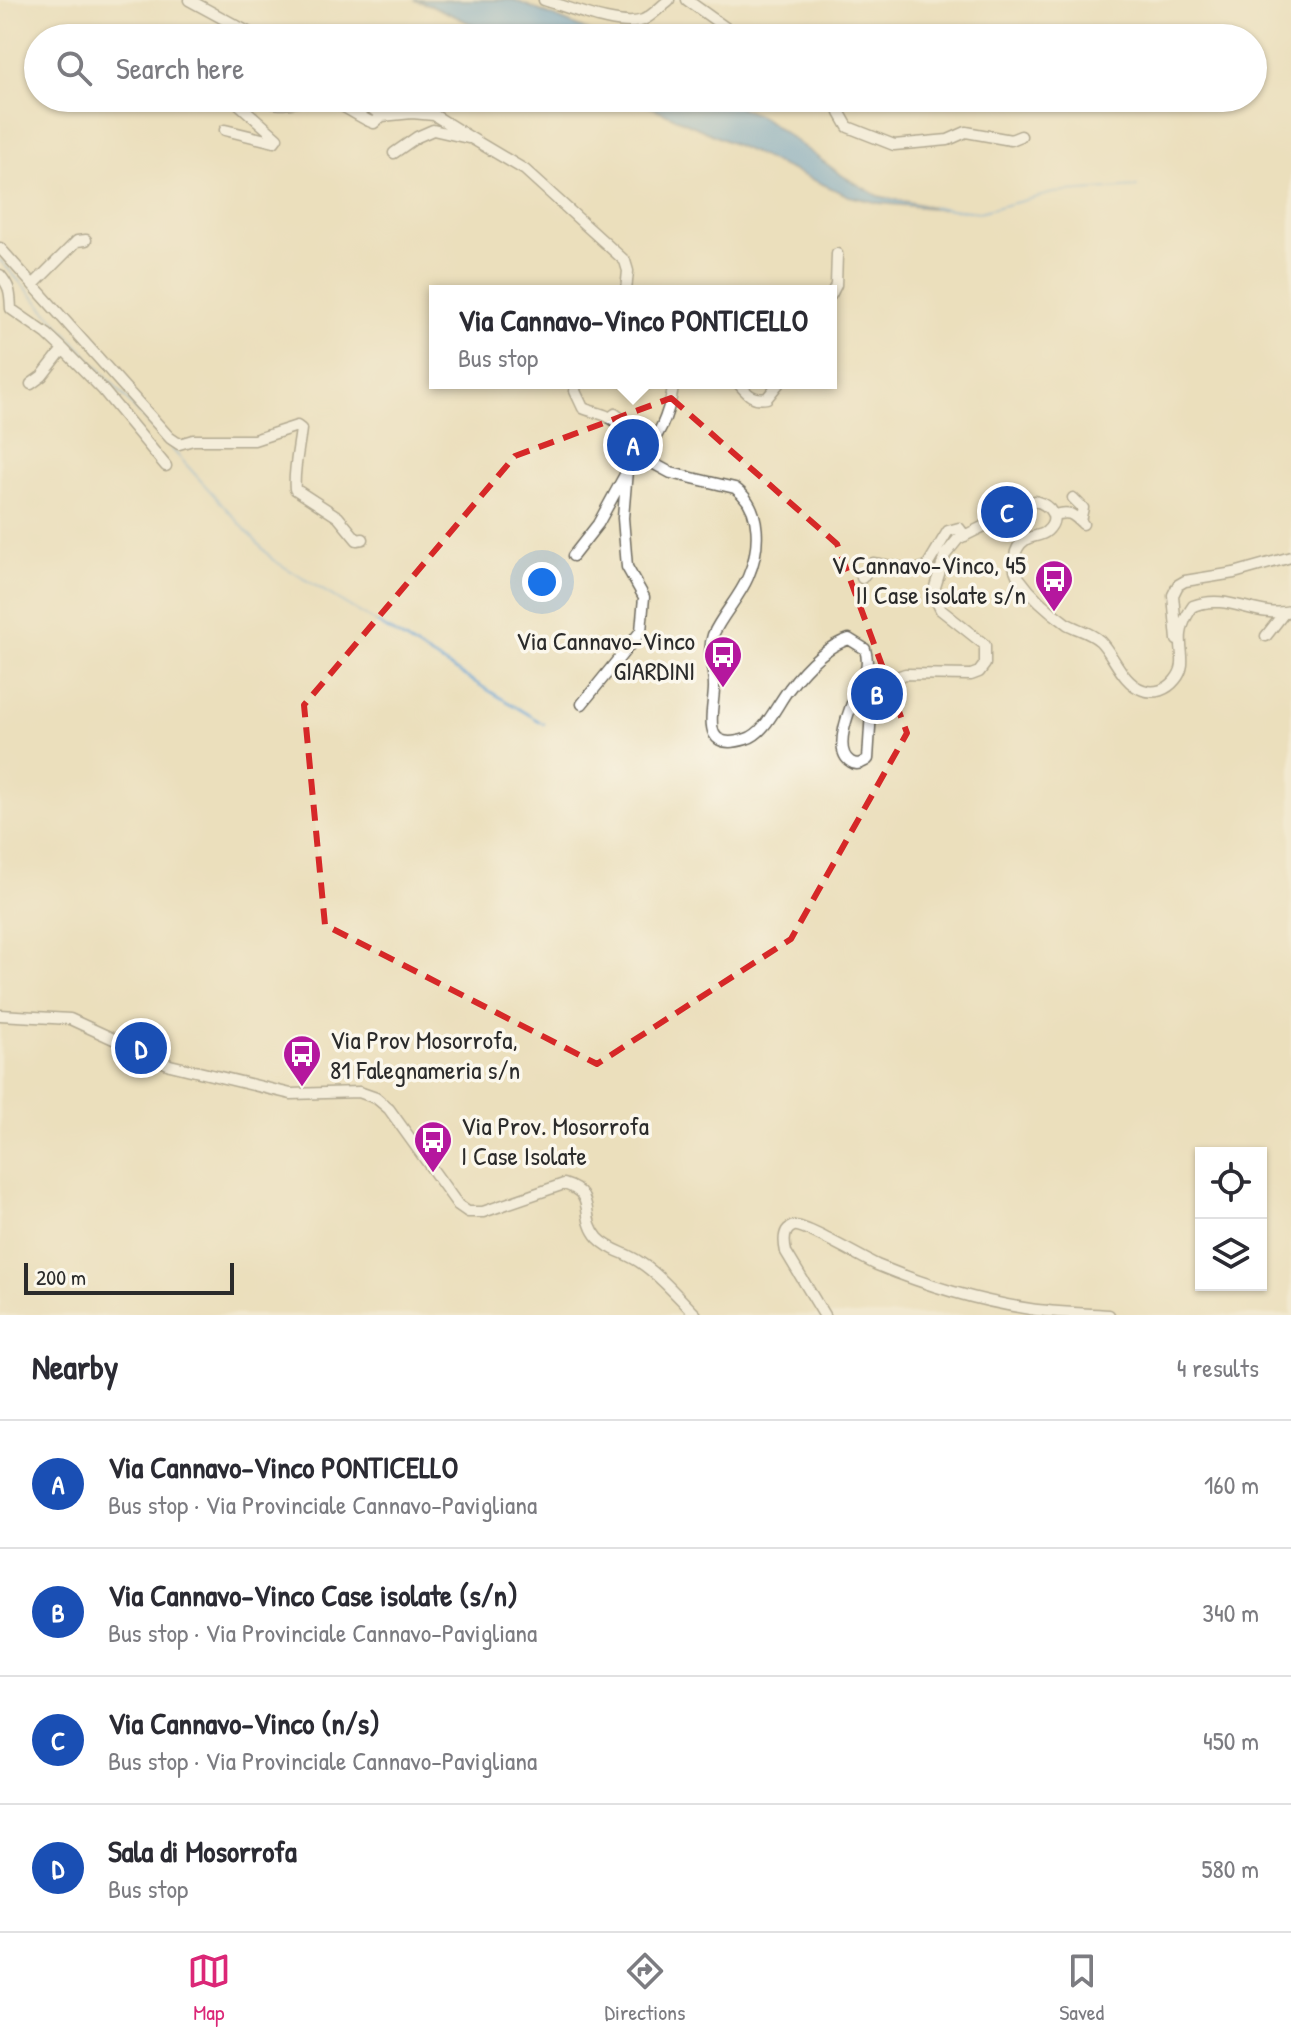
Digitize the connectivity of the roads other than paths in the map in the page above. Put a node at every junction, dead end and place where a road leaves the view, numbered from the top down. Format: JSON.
{"nodes":[{"id":1,"x":189,"y":0,"type":"edge"},
{"id":2,"x":544,"y":0,"type":"edge"},
{"id":3,"x":669,"y":0,"type":"edge"},
{"id":4,"x":687,"y":0,"type":"edge"},
{"id":5,"x":233,"y":24,"type":"edge"},
{"id":6,"x":720,"y":24,"type":"edge"},
{"id":7,"x":247,"y":112,"type":"edge"},
{"id":8,"x":353,"y":112,"type":"edge"},
{"id":9,"x":376,"y":112,"type":"edge"},
{"id":10,"x":840,"y":112,"type":"edge"},
{"id":11,"x":382,"y":116,"type":"junction"},
{"id":12,"x":225,"y":130,"type":"dead end"},
{"id":13,"x":1021,"y":136,"type":"dead end"},
{"id":14,"x":471,"y":138,"type":"junction"},
{"id":15,"x":394,"y":153,"type":"dead end"},
{"id":16,"x":86,"y":240,"type":"dead end"},
{"id":17,"x":0,"y":248,"type":"edge"},
{"id":18,"x":837,"y":254,"type":"dead end"},
{"id":19,"x":0,"y":275,"type":"edge"},
{"id":20,"x":33,"y":285,"type":"junction"},
{"id":21,"x":627,"y":285,"type":"edge"},
{"id":22,"x":836,"y":285,"type":"edge"},
{"id":23,"x":63,"y":349,"type":"junction"},
{"id":24,"x":31,"y":384,"type":"dead end"},
{"id":25,"x":575,"y":389,"type":"edge"},
{"id":26,"x":673,"y":389,"type":"edge"},
{"id":27,"x":743,"y":389,"type":"edge"},
{"id":28,"x":774,"y":389,"type":"edge"},
{"id":29,"x":641,"y":454,"type":"junction"},
{"id":30,"x":166,"y":466,"type":"dead end"},
{"id":31,"x":627,"y":470,"type":"junction"},
{"id":32,"x":1073,"y":498,"type":"dead end"},
{"id":33,"x":1054,"y":515,"type":"junction"},
{"id":34,"x":965,"y":536,"type":"junction"},
{"id":35,"x":363,"y":539,"type":"dead end"},
{"id":36,"x":573,"y":556,"type":"dead end"},
{"id":37,"x":1291,"y":557,"type":"edge"},
{"id":38,"x":862,"y":578,"type":"dead end"},
{"id":39,"x":1288,"y":612,"type":"edge"},
{"id":40,"x":1266,"y":636,"type":"dead end"},
{"id":41,"x":1183,"y":658,"type":"junction"},
{"id":42,"x":582,"y":704,"type":"dead end"},
{"id":43,"x":0,"y":1015,"type":"edge"},
{"id":44,"x":1087,"y":1314,"type":"edge"},
{"id":45,"x":696,"y":1315,"type":"edge"},
{"id":46,"x":824,"y":1315,"type":"edge"},
{"id":47,"x":1109,"y":1315,"type":"edge"}],
"edges":[{"from":1,"to":5,"type":"street"},
{"from":2,"to":3,"type":"street"},
{"from":4,"to":6,"type":"street"},
{"from":7,"to":12,"type":"street"},
{"from":8,"to":11,"type":"street"},
{"from":9,"to":11,"type":"street"},
{"from":10,"to":13,"type":"street"},
{"from":11,"to":14,"type":"street"},
{"from":14,"to":15,"type":"street"},
{"from":14,"to":21,"type":"street"},
{"from":16,"to":20,"type":"street"},
{"from":17,"to":20,"type":"street"},
{"from":18,"to":22,"type":"street"},
{"from":19,"to":23,"type":"street"},
{"from":20,"to":35,"type":"street"},
{"from":23,"to":24,"type":"street"},
{"from":23,"to":30,"type":"street"},
{"from":25,"to":29,"type":"street"},
{"from":26,"to":29,"type":"street"},
{"from":27,"to":28,"type":"street"},
{"from":29,"to":31,"type":"street"},
{"from":29,"to":34,"type":"street"},
{"from":31,"to":36,"type":"street"},
{"from":31,"to":42,"type":"street"},
{"from":32,"to":33,"type":"street"},
{"from":33,"to":34,"type":"street"},
{"from":33,"to":41,"type":"street"},
{"from":34,"to":38,"type":"street"},
{"from":37,"to":41,"type":"street"},
{"from":39,"to":40,"type":"street"},
{"from":39,"to":41,"type":"street"},
{"from":43,"to":45,"type":"street"},
{"from":44,"to":46,"type":"street"},
{"from":44,"to":47,"type":"street"}]}
